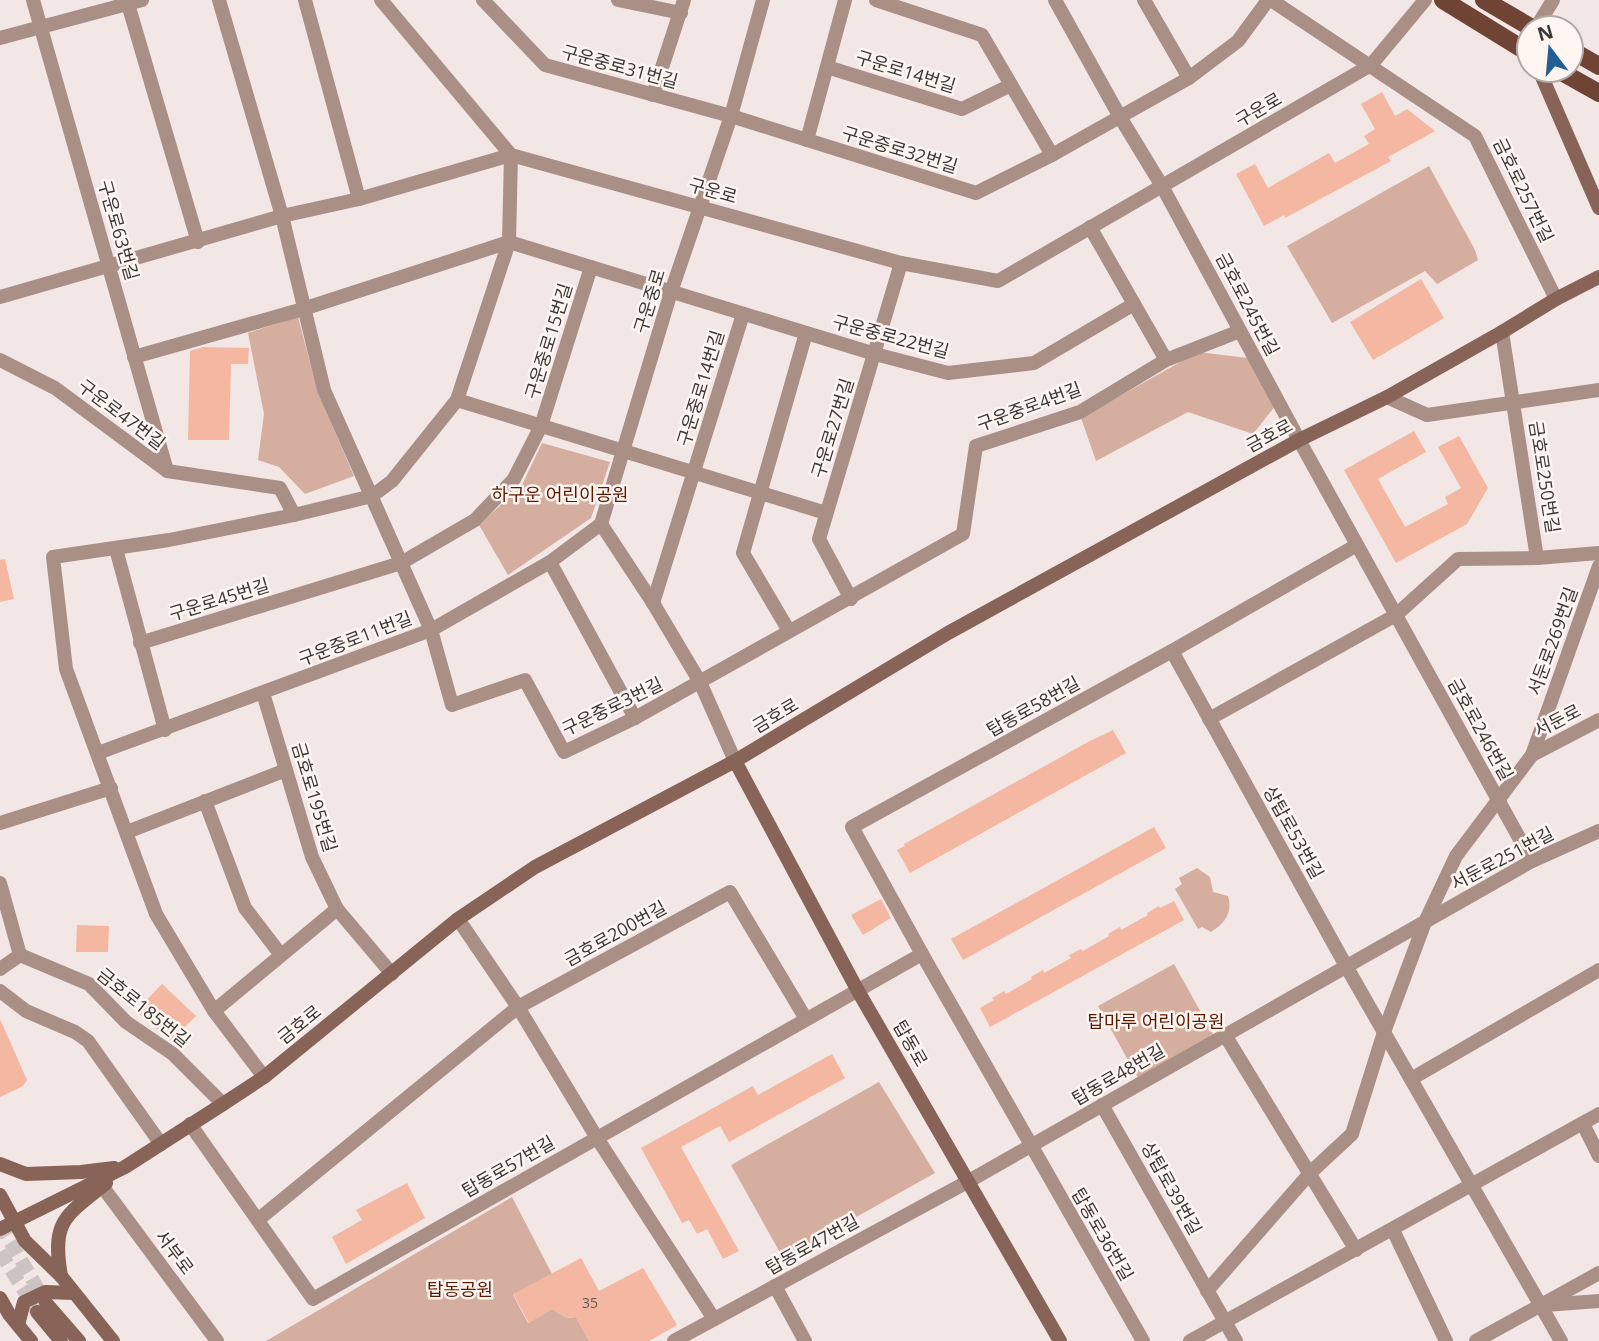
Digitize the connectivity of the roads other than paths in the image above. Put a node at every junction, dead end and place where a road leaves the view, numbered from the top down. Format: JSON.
{"nodes":[{"id":1,"x":33,"y":0,"type":"edge"},
{"id":2,"x":219,"y":0,"type":"edge"},
{"id":3,"x":305,"y":0,"type":"edge"},
{"id":4,"x":380,"y":0,"type":"edge"},
{"id":5,"x":482,"y":0,"type":"edge"},
{"id":6,"x":618,"y":0,"type":"edge"},
{"id":7,"x":763,"y":0,"type":"edge"},
{"id":8,"x":845,"y":0,"type":"edge"},
{"id":9,"x":876,"y":0,"type":"edge"},
{"id":10,"x":1055,"y":0,"type":"edge"},
{"id":11,"x":1144,"y":0,"type":"edge"},
{"id":12,"x":1269,"y":0,"type":"edge"},
{"id":13,"x":1425,"y":0,"type":"edge"},
{"id":14,"x":1443,"y":0,"type":"edge"},
{"id":15,"x":135,"y":2,"type":"edge"},
{"id":16,"x":1491,"y":2,"type":"edge"},
{"id":17,"x":682,"y":6,"type":"edge"},
{"id":18,"x":1515,"y":17,"type":"edge"},
{"id":19,"x":40,"y":27,"type":"junction"},
{"id":20,"x":0,"y":38,"type":"edge"},
{"id":21,"x":1515,"y":44,"type":"edge"},
{"id":22,"x":1371,"y":65,"type":"junction"},
{"id":23,"x":827,"y":67,"type":"junction"},
{"id":24,"x":1189,"y":78,"type":"junction"},
{"id":25,"x":1545,"y":84,"type":"edge"},
{"id":26,"x":1583,"y":84,"type":"edge"},
{"id":27,"x":1012,"y":85,"type":"junction"},
{"id":28,"x":1599,"y":93,"type":"edge"},
{"id":29,"x":653,"y":96,"type":"junction"},
{"id":30,"x":732,"y":116,"type":"junction"},
{"id":31,"x":1120,"y":117,"type":"junction"},
{"id":32,"x":807,"y":141,"type":"junction"},
{"id":33,"x":511,"y":155,"type":"junction"},
{"id":34,"x":1052,"y":155,"type":"junction"},
{"id":35,"x":1162,"y":186,"type":"junction"},
{"id":36,"x":359,"y":199,"type":"junction"},
{"id":37,"x":700,"y":206,"type":"junction"},
{"id":38,"x":1599,"y":208,"type":"edge"},
{"id":39,"x":282,"y":216,"type":"junction"},
{"id":40,"x":1090,"y":227,"type":"junction"},
{"id":41,"x":198,"y":242,"type":"junction"},
{"id":42,"x":509,"y":242,"type":"junction"},
{"id":43,"x":901,"y":263,"type":"junction"},
{"id":44,"x":109,"y":264,"type":"junction"},
{"id":45,"x":591,"y":267,"type":"junction"},
{"id":46,"x":1599,"y":277,"type":"edge"},
{"id":47,"x":671,"y":292,"type":"junction"},
{"id":48,"x":0,"y":297,"type":"edge"},
{"id":49,"x":1556,"y":299,"type":"junction"},
{"id":50,"x":1134,"y":304,"type":"junction"},
{"id":51,"x":303,"y":309,"type":"junction"},
{"id":52,"x":743,"y":314,"type":"junction"},
{"id":53,"x":1240,"y":331,"type":"junction"},
{"id":54,"x":1502,"y":332,"type":"junction"},
{"id":55,"x":806,"y":333,"type":"junction"},
{"id":56,"x":875,"y":354,"type":"junction"},
{"id":57,"x":134,"y":357,"type":"junction"},
{"id":58,"x":1166,"y":359,"type":"junction"},
{"id":59,"x":0,"y":360,"type":"edge"},
{"id":60,"x":1599,"y":390,"type":"edge"},
{"id":61,"x":1387,"y":397,"type":"junction"},
{"id":62,"x":457,"y":400,"type":"junction"},
{"id":63,"x":1514,"y":403,"type":"junction"},
{"id":64,"x":541,"y":426,"type":"junction"},
{"id":65,"x":1299,"y":440,"type":"junction"},
{"id":66,"x":623,"y":451,"type":"junction"},
{"id":67,"x":167,"y":471,"type":"junction"},
{"id":68,"x":694,"y":473,"type":"junction"},
{"id":69,"x":760,"y":493,"type":"junction"},
{"id":70,"x":372,"y":496,"type":"junction"},
{"id":71,"x":826,"y":513,"type":"junction"},
{"id":72,"x":295,"y":515,"type":"junction"},
{"id":73,"x":601,"y":524,"type":"junction"},
{"id":74,"x":1357,"y":545,"type":"junction"},
{"id":75,"x":116,"y":549,"type":"junction"},
{"id":76,"x":1599,"y":554,"type":"edge"},
{"id":77,"x":1537,"y":558,"type":"junction"},
{"id":78,"x":550,"y":562,"type":"junction"},
{"id":79,"x":401,"y":563,"type":"junction"},
{"id":80,"x":1599,"y":566,"type":"edge"},
{"id":81,"x":851,"y":599,"type":"junction"},
{"id":82,"x":653,"y":603,"type":"junction"},
{"id":83,"x":1396,"y":615,"type":"junction"},
{"id":84,"x":431,"y":630,"type":"junction"},
{"id":85,"x":789,"y":631,"type":"junction"},
{"id":86,"x":140,"y":643,"type":"junction"},
{"id":87,"x":1172,"y":651,"type":"junction"},
{"id":88,"x":700,"y":682,"type":"junction"},
{"id":89,"x":263,"y":693,"type":"junction"},
{"id":90,"x":635,"y":718,"type":"junction"},
{"id":91,"x":1209,"y":719,"type":"junction"},
{"id":92,"x":1599,"y":720,"type":"edge"},
{"id":93,"x":165,"y":730,"type":"junction"},
{"id":94,"x":98,"y":753,"type":"junction"},
{"id":95,"x":1532,"y":755,"type":"junction"},
{"id":96,"x":735,"y":761,"type":"junction"},
{"id":97,"x":286,"y":770,"type":"junction"},
{"id":98,"x":110,"y":788,"type":"junction"},
{"id":99,"x":1499,"y":800,"type":"junction"},
{"id":100,"x":205,"y":801,"type":"junction"},
{"id":101,"x":0,"y":823,"type":"edge"},
{"id":102,"x":1599,"y":831,"type":"edge"},
{"id":103,"x":127,"y":832,"type":"junction"},
{"id":104,"x":1532,"y":861,"type":"junction"},
{"id":105,"x":0,"y":883,"type":"edge"},
{"id":106,"x":337,"y":909,"type":"junction"},
{"id":107,"x":458,"y":919,"type":"junction"},
{"id":108,"x":1425,"y":922,"type":"junction"},
{"id":109,"x":922,"y":954,"type":"junction"},
{"id":110,"x":20,"y":955,"type":"junction"},
{"id":111,"x":281,"y":956,"type":"junction"},
{"id":112,"x":1346,"y":966,"type":"junction"},
{"id":113,"x":0,"y":969,"type":"edge"},
{"id":114,"x":1599,"y":970,"type":"edge"},
{"id":115,"x":392,"y":974,"type":"junction"},
{"id":116,"x":0,"y":991,"type":"edge"},
{"id":117,"x":858,"y":991,"type":"junction"},
{"id":118,"x":518,"y":1007,"type":"junction"},
{"id":119,"x":215,"y":1011,"type":"junction"},
{"id":120,"x":806,"y":1019,"type":"junction"},
{"id":121,"x":1384,"y":1032,"type":"junction"},
{"id":122,"x":1225,"y":1035,"type":"junction"},
{"id":123,"x":264,"y":1077,"type":"junction"},
{"id":124,"x":1411,"y":1079,"type":"junction"},
{"id":125,"x":223,"y":1104,"type":"junction"},
{"id":126,"x":1102,"y":1104,"type":"junction"},
{"id":127,"x":1599,"y":1114,"type":"edge"},
{"id":128,"x":191,"y":1124,"type":"junction"},
{"id":129,"x":1583,"y":1124,"type":"junction"},
{"id":130,"x":597,"y":1138,"type":"junction"},
{"id":131,"x":161,"y":1144,"type":"junction"},
{"id":132,"x":1030,"y":1146,"type":"junction"},
{"id":133,"x":1599,"y":1156,"type":"edge"},
{"id":134,"x":0,"y":1164,"type":"edge"},
{"id":135,"x":125,"y":1167,"type":"junction"},
{"id":136,"x":1311,"y":1172,"type":"junction"},
{"id":137,"x":969,"y":1181,"type":"junction"},
{"id":138,"x":1471,"y":1185,"type":"junction"},
{"id":139,"x":102,"y":1186,"type":"junction"},
{"id":140,"x":0,"y":1195,"type":"edge"},
{"id":141,"x":259,"y":1219,"type":"junction"},
{"id":142,"x":15,"y":1222,"type":"junction"},
{"id":143,"x":0,"y":1229,"type":"edge"},
{"id":144,"x":1392,"y":1230,"type":"junction"},
{"id":145,"x":1356,"y":1250,"type":"junction"},
{"id":146,"x":1599,"y":1273,"type":"edge"},
{"id":147,"x":61,"y":1276,"type":"junction"},
{"id":148,"x":775,"y":1286,"type":"junction"},
{"id":149,"x":1208,"y":1291,"type":"junction"},
{"id":150,"x":74,"y":1293,"type":"junction"},
{"id":151,"x":0,"y":1298,"type":"edge"},
{"id":152,"x":1599,"y":1301,"type":"edge"},
{"id":153,"x":1540,"y":1306,"type":"junction"},
{"id":154,"x":9,"y":1314,"type":"edge"},
{"id":155,"x":714,"y":1319,"type":"junction"},
{"id":156,"x":1225,"y":1322,"type":"junction"},
{"id":157,"x":31,"y":1341,"type":"edge"},
{"id":158,"x":61,"y":1341,"type":"edge"},
{"id":159,"x":79,"y":1341,"type":"edge"},
{"id":160,"x":113,"y":1341,"type":"edge"},
{"id":161,"x":218,"y":1341,"type":"edge"},
{"id":162,"x":674,"y":1341,"type":"edge"},
{"id":163,"x":805,"y":1341,"type":"edge"},
{"id":164,"x":1059,"y":1341,"type":"edge"},
{"id":165,"x":1143,"y":1341,"type":"edge"},
{"id":166,"x":1190,"y":1341,"type":"edge"},
{"id":167,"x":1236,"y":1341,"type":"edge"},
{"id":168,"x":1446,"y":1341,"type":"edge"},
{"id":169,"x":1476,"y":1341,"type":"edge"},
{"id":170,"x":1561,"y":1341,"type":"edge"}],
"edges":[{"from":1,"to":19,"type":"street","name":"구운로63번길"},
{"from":2,"to":39,"type":"street"},
{"from":3,"to":36,"type":"street"},
{"from":4,"to":33,"type":"street"},
{"from":5,"to":29,"type":"street","name":"구운중로31번길"},
{"from":6,"to":17,"type":"street"},
{"from":7,"to":30,"type":"street","name":"구운중로"},
{"from":8,"to":23,"type":"street","name":"구운로14번길"},
{"from":9,"to":27,"type":"street"},
{"from":10,"to":31,"type":"street"},
{"from":11,"to":24,"type":"street"},
{"from":12,"to":22,"type":"street","name":"금호로257번길"},
{"from":12,"to":24,"type":"street"},
{"from":13,"to":22,"type":"street","name":"구운로"},
{"from":14,"to":21,"type":"main road"},
{"from":15,"to":19,"type":"street"},
{"from":15,"to":41,"type":"street"},
{"from":16,"to":18,"type":"main road"},
{"from":17,"to":29,"type":"street"},
{"from":19,"to":20,"type":"street"},
{"from":19,"to":44,"type":"street","name":"구운로63번길"},
{"from":22,"to":35,"type":"street","name":"구운로"},
{"from":22,"to":49,"type":"street","name":"금호로257번길"},
{"from":23,"to":27,"type":"street","name":"구운로14번길"},
{"from":23,"to":32,"type":"street","name":"구운로14번길"},
{"from":24,"to":31,"type":"street"},
{"from":25,"to":38,"type":"street"},
{"from":26,"to":28,"type":"main road"},
{"from":27,"to":34,"type":"street"},
{"from":29,"to":30,"type":"street","name":"구운중로31번길"},
{"from":30,"to":32,"type":"street","name":"구운중로32번길"},
{"from":30,"to":37,"type":"street","name":"구운중로"},
{"from":31,"to":34,"type":"street","name":"구운중로32번길"},
{"from":31,"to":35,"type":"street"},
{"from":32,"to":34,"type":"street","name":"구운중로32번길"},
{"from":33,"to":36,"type":"street"},
{"from":33,"to":37,"type":"street","name":"구운로"},
{"from":33,"to":42,"type":"street"},
{"from":35,"to":40,"type":"street","name":"구운로"},
{"from":35,"to":53,"type":"street","name":"금호로245번길"},
{"from":36,"to":39,"type":"street"},
{"from":37,"to":43,"type":"street","name":"구운로"},
{"from":37,"to":47,"type":"street","name":"구운중로"},
{"from":39,"to":41,"type":"street"},
{"from":39,"to":51,"type":"street"},
{"from":40,"to":43,"type":"street","name":"구운로"},
{"from":40,"to":50,"type":"street"},
{"from":41,"to":44,"type":"street"},
{"from":42,"to":45,"type":"street","name":"구운중로22번길"},
{"from":42,"to":51,"type":"street"},
{"from":42,"to":62,"type":"street"},
{"from":43,"to":56,"type":"street","name":"구운로27번길"},
{"from":44,"to":48,"type":"street"},
{"from":44,"to":57,"type":"street","name":"구운로63번길"},
{"from":45,"to":47,"type":"street","name":"구운중로22번길"},
{"from":45,"to":64,"type":"street","name":"구운중로15번길"},
{"from":46,"to":49,"type":"street","name":"금호로"},
{"from":47,"to":52,"type":"street","name":"구운중로22번길"},
{"from":47,"to":66,"type":"street","name":"구운중로"},
{"from":49,"to":54,"type":"street","name":"금호로"},
{"from":50,"to":56,"type":"street","name":"구운중로22번길"},
{"from":50,"to":58,"type":"street"},
{"from":51,"to":57,"type":"street"},
{"from":51,"to":70,"type":"street"},
{"from":52,"to":55,"type":"street","name":"구운중로22번길"},
{"from":52,"to":68,"type":"street","name":"구운중로14번길"},
{"from":53,"to":58,"type":"street","name":"구운중로4번길"},
{"from":53,"to":65,"type":"street","name":"금호로245번길"},
{"from":54,"to":61,"type":"street","name":"금호로"},
{"from":54,"to":63,"type":"street"},
{"from":55,"to":56,"type":"street","name":"구운중로22번길"},
{"from":55,"to":69,"type":"street"},
{"from":56,"to":71,"type":"street","name":"구운로27번길"},
{"from":57,"to":67,"type":"street","name":"구운로63번길"},
{"from":58,"to":81,"type":"street","name":"구운중로4번길"},
{"from":59,"to":67,"type":"street","name":"구운로47번길"},
{"from":60,"to":63,"type":"street","name":"금호로250번길"},
{"from":61,"to":63,"type":"street","name":"금호로250번길"},
{"from":61,"to":65,"type":"street","name":"금호로"},
{"from":62,"to":64,"type":"street","name":"구운중로15번길"},
{"from":62,"to":70,"type":"street"},
{"from":63,"to":77,"type":"street","name":"금호로250번길"},
{"from":64,"to":66,"type":"street","name":"구운중로15번길"},
{"from":64,"to":79,"type":"street","name":"구운로45번길"},
{"from":65,"to":74,"type":"street","name":"금호로246번길"},
{"from":65,"to":96,"type":"street","name":"금호로"},
{"from":66,"to":68,"type":"street","name":"구운중로14번길"},
{"from":66,"to":73,"type":"street","name":"구운중로"},
{"from":67,"to":72,"type":"street","name":"구운로47번길"},
{"from":68,"to":69,"type":"street","name":"구운중로14번길"},
{"from":68,"to":82,"type":"street"},
{"from":69,"to":71,"type":"street","name":"구운중로14번길"},
{"from":69,"to":85,"type":"street"},
{"from":70,"to":72,"type":"street"},
{"from":70,"to":79,"type":"street"},
{"from":71,"to":81,"type":"street","name":"구운로27번길"},
{"from":72,"to":75,"type":"street"},
{"from":73,"to":78,"type":"street","name":"구운중로11번길"},
{"from":73,"to":82,"type":"street"},
{"from":74,"to":83,"type":"street","name":"금호로246번길"},
{"from":74,"to":87,"type":"street","name":"탑동로58번길"},
{"from":75,"to":86,"type":"street"},
{"from":75,"to":94,"type":"street"},
{"from":76,"to":77,"type":"street"},
{"from":77,"to":83,"type":"street"},
{"from":78,"to":84,"type":"street","name":"구운중로11번길"},
{"from":78,"to":90,"type":"street"},
{"from":79,"to":84,"type":"street"},
{"from":79,"to":86,"type":"street","name":"구운로45번길"},
{"from":80,"to":95,"type":"street","name":"서둔로269번길"},
{"from":81,"to":85,"type":"street","name":"구운중로4번길"},
{"from":82,"to":88,"type":"street"},
{"from":83,"to":91,"type":"street"},
{"from":83,"to":99,"type":"street","name":"금호로246번길"},
{"from":84,"to":89,"type":"street","name":"구운중로11번길"},
{"from":84,"to":90,"type":"street","name":"구운중로3번길"},
{"from":85,"to":88,"type":"street","name":"구운중로4번길"},
{"from":86,"to":93,"type":"street"},
{"from":87,"to":91,"type":"street","name":"상탑로53번길"},
{"from":87,"to":109,"type":"street","name":"탑동로58번길"},
{"from":88,"to":90,"type":"street","name":"구운중로3번길"},
{"from":88,"to":96,"type":"street"},
{"from":89,"to":93,"type":"street","name":"구운중로11번길"},
{"from":89,"to":97,"type":"street","name":"금호로195번길"},
{"from":91,"to":112,"type":"street","name":"상탑로53번길"},
{"from":92,"to":95,"type":"street","name":"서둔로"},
{"from":93,"to":94,"type":"street","name":"구운중로11번길"},
{"from":94,"to":98,"type":"street"},
{"from":95,"to":99,"type":"street","name":"서둔로269번길"},
{"from":96,"to":107,"type":"street","name":"금호로"},
{"from":96,"to":117,"type":"street","name":"탑동로"},
{"from":97,"to":100,"type":"street"},
{"from":97,"to":106,"type":"street","name":"금호로195번길"},
{"from":98,"to":101,"type":"street"},
{"from":98,"to":103,"type":"street"},
{"from":99,"to":104,"type":"street","name":"금호로246번길"},
{"from":99,"to":108,"type":"street","name":"서둔로251번길"},
{"from":100,"to":103,"type":"street"},
{"from":100,"to":111,"type":"street"},
{"from":102,"to":104,"type":"street","name":"서둔로251번길"},
{"from":103,"to":119,"type":"street"},
{"from":104,"to":108,"type":"street","name":"서둔로251번길"},
{"from":105,"to":110,"type":"street"},
{"from":106,"to":111,"type":"street"},
{"from":106,"to":115,"type":"street","name":"금호로195번길"},
{"from":107,"to":115,"type":"street","name":"금호로"},
{"from":107,"to":118,"type":"street"},
{"from":108,"to":112,"type":"street","name":"서둔로251번길"},
{"from":108,"to":121,"type":"street"},
{"from":109,"to":117,"type":"street"},
{"from":109,"to":132,"type":"street","name":"탑동로58번길"},
{"from":110,"to":113,"type":"street"},
{"from":110,"to":125,"type":"street","name":"금호로185번길"},
{"from":111,"to":119,"type":"street"},
{"from":112,"to":121,"type":"street","name":"상탑로53번길"},
{"from":112,"to":122,"type":"street","name":"탑동로48번길"},
{"from":114,"to":124,"type":"street"},
{"from":115,"to":123,"type":"street","name":"금호로"},
{"from":116,"to":131,"type":"street"},
{"from":117,"to":120,"type":"street","name":"탑동로57번길"},
{"from":117,"to":137,"type":"street","name":"탑동로"},
{"from":118,"to":120,"type":"street","name":"금호로200번길"},
{"from":118,"to":130,"type":"street"},
{"from":118,"to":141,"type":"street","name":"금호로200번길"},
{"from":119,"to":123,"type":"street"},
{"from":120,"to":130,"type":"street","name":"탑동로57번길"},
{"from":121,"to":124,"type":"street","name":"상탑로53번길"},
{"from":121,"to":136,"type":"street"},
{"from":122,"to":126,"type":"street","name":"탑동로48번길"},
{"from":122,"to":136,"type":"street"},
{"from":123,"to":125,"type":"street","name":"금호로"},
{"from":124,"to":138,"type":"street","name":"상탑로53번길"},
{"from":125,"to":128,"type":"street","name":"금호로"},
{"from":126,"to":132,"type":"street","name":"탑동로48번길"},
{"from":126,"to":149,"type":"street","name":"상탑로39번길"},
{"from":127,"to":129,"type":"street"},
{"from":128,"to":131,"type":"street","name":"금호로"},
{"from":128,"to":141,"type":"street","name":"탑동로57번길"},
{"from":129,"to":133,"type":"street"},
{"from":129,"to":138,"type":"street"},
{"from":130,"to":141,"type":"street","name":"탑동로57번길"},
{"from":130,"to":155,"type":"street"},
{"from":131,"to":135,"type":"street","name":"금호로"},
{"from":132,"to":137,"type":"street","name":"탑동로48번길"},
{"from":132,"to":165,"type":"street","name":"탑동로36번길"},
{"from":134,"to":135,"type":"street"},
{"from":135,"to":139,"type":"street"},
{"from":135,"to":142,"type":"street","name":"금호로"},
{"from":136,"to":145,"type":"street"},
{"from":136,"to":149,"type":"street"},
{"from":137,"to":148,"type":"street","name":"탑동로47번길"},
{"from":137,"to":164,"type":"street","name":"탑동로"},
{"from":138,"to":144,"type":"street"},
{"from":138,"to":153,"type":"street","name":"상탑로53번길"},
{"from":139,"to":147,"type":"street"},
{"from":139,"to":161,"type":"street","name":"서부로"},
{"from":140,"to":142,"type":"street"},
{"from":142,"to":143,"type":"street","name":"금호로"},
{"from":142,"to":147,"type":"street"},
{"from":144,"to":145,"type":"street"},
{"from":144,"to":168,"type":"street"},
{"from":145,"to":156,"type":"street"},
{"from":146,"to":153,"type":"street"},
{"from":147,"to":150,"type":"street"},
{"from":148,"to":155,"type":"street","name":"탑동로47번길"},
{"from":148,"to":163,"type":"street"},
{"from":149,"to":156,"type":"street","name":"상탑로39번길"},
{"from":150,"to":154,"type":"street"},
{"from":150,"to":160,"type":"street"},
{"from":151,"to":154,"type":"street"},
{"from":152,"to":153,"type":"street"},
{"from":153,"to":169,"type":"street"},
{"from":153,"to":170,"type":"street","name":"상탑로53번길"},
{"from":154,"to":157,"type":"street"},
{"from":155,"to":162,"type":"street","name":"탑동로47번길"},
{"from":156,"to":166,"type":"street"},
{"from":156,"to":167,"type":"street","name":"상탑로39번길"},
{"from":158,"to":159,"type":"street"}]}
